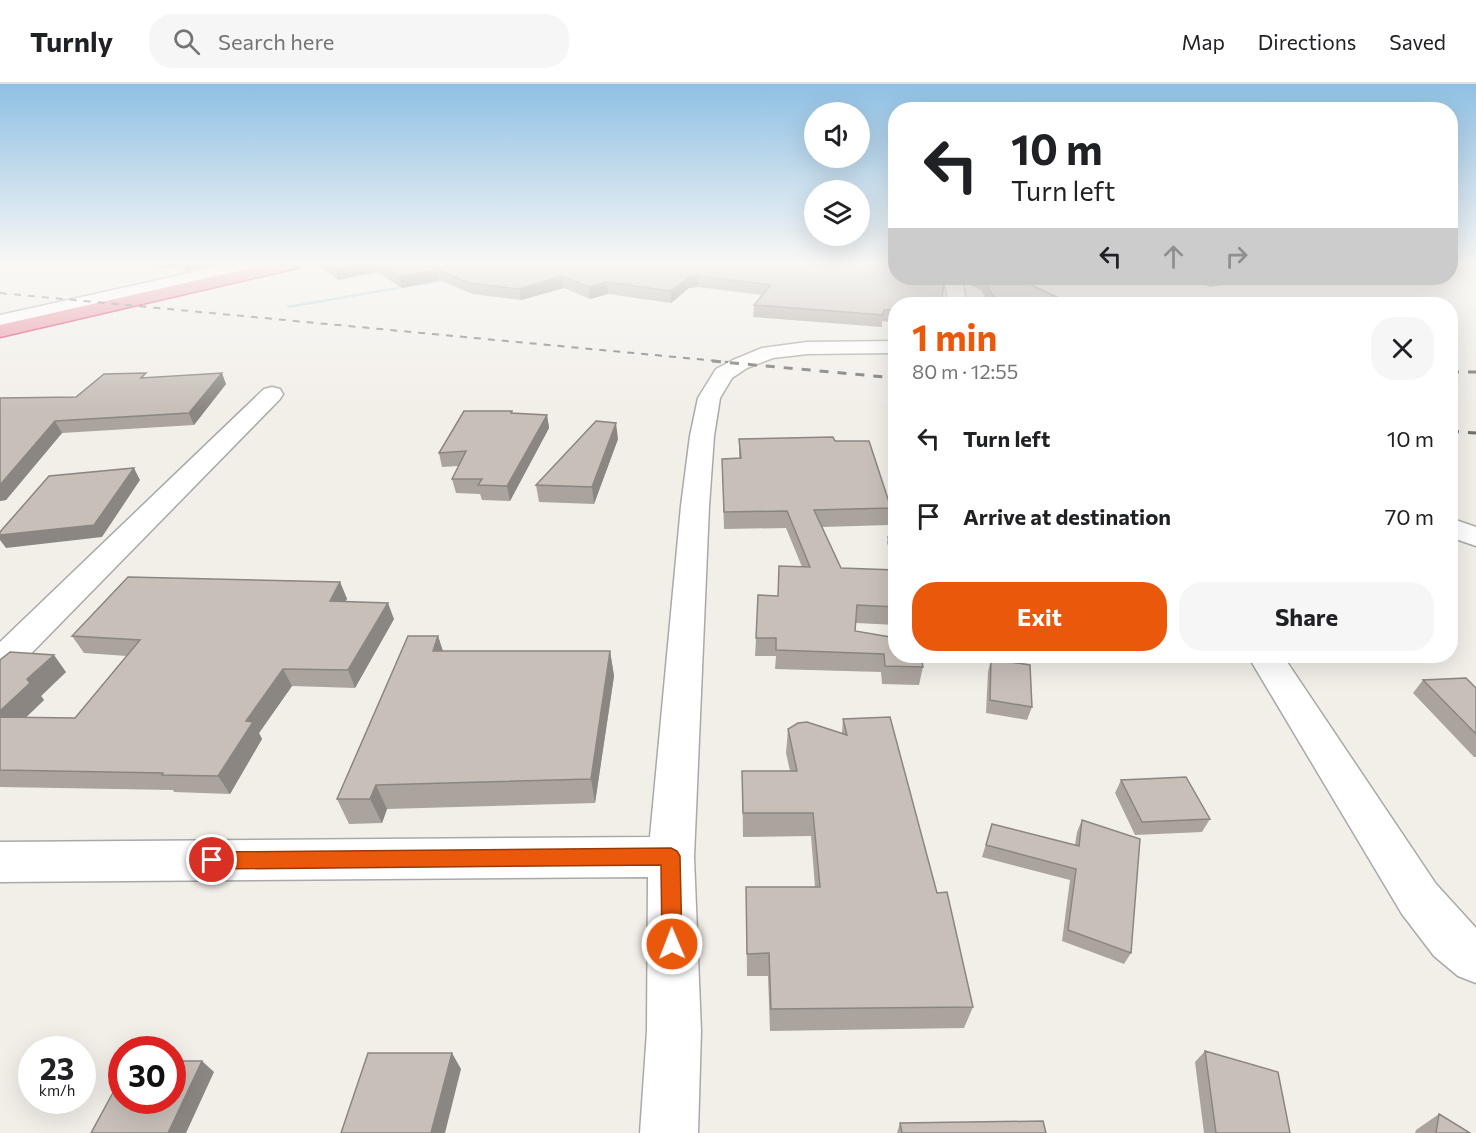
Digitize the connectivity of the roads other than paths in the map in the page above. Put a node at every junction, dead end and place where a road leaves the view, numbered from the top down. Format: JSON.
{"nodes":[{"id":1,"x":45,"y":312,"type":"edge"},
{"id":2,"x":81,"y":312,"type":"edge"},
{"id":3,"x":0,"y":321,"type":"edge"},
{"id":4,"x":0,"y":331,"type":"edge"},
{"id":5,"x":888,"y":348,"type":"edge"},
{"id":6,"x":272,"y":394,"type":"dead end"},
{"id":7,"x":1458,"y":530,"type":"edge"},
{"id":8,"x":1476,"y":537,"type":"edge"},
{"id":9,"x":0,"y":663,"type":"edge"},
{"id":10,"x":1269,"y":663,"type":"edge"},
{"id":11,"x":671,"y":856,"type":"junction"},
{"id":12,"x":0,"y":862,"type":"edge"},
{"id":13,"x":1476,"y":959,"type":"edge"},
{"id":14,"x":669,"y":1133,"type":"edge"}],
"edges":[{"from":1,"to":3,"type":"street"},
{"from":2,"to":4,"type":"highway"},
{"from":5,"to":11,"type":"street"},
{"from":6,"to":9,"type":"street"},
{"from":7,"to":8,"type":"street"},
{"from":10,"to":13,"type":"street"},
{"from":11,"to":12,"type":"street"},
{"from":11,"to":14,"type":"street"}]}
